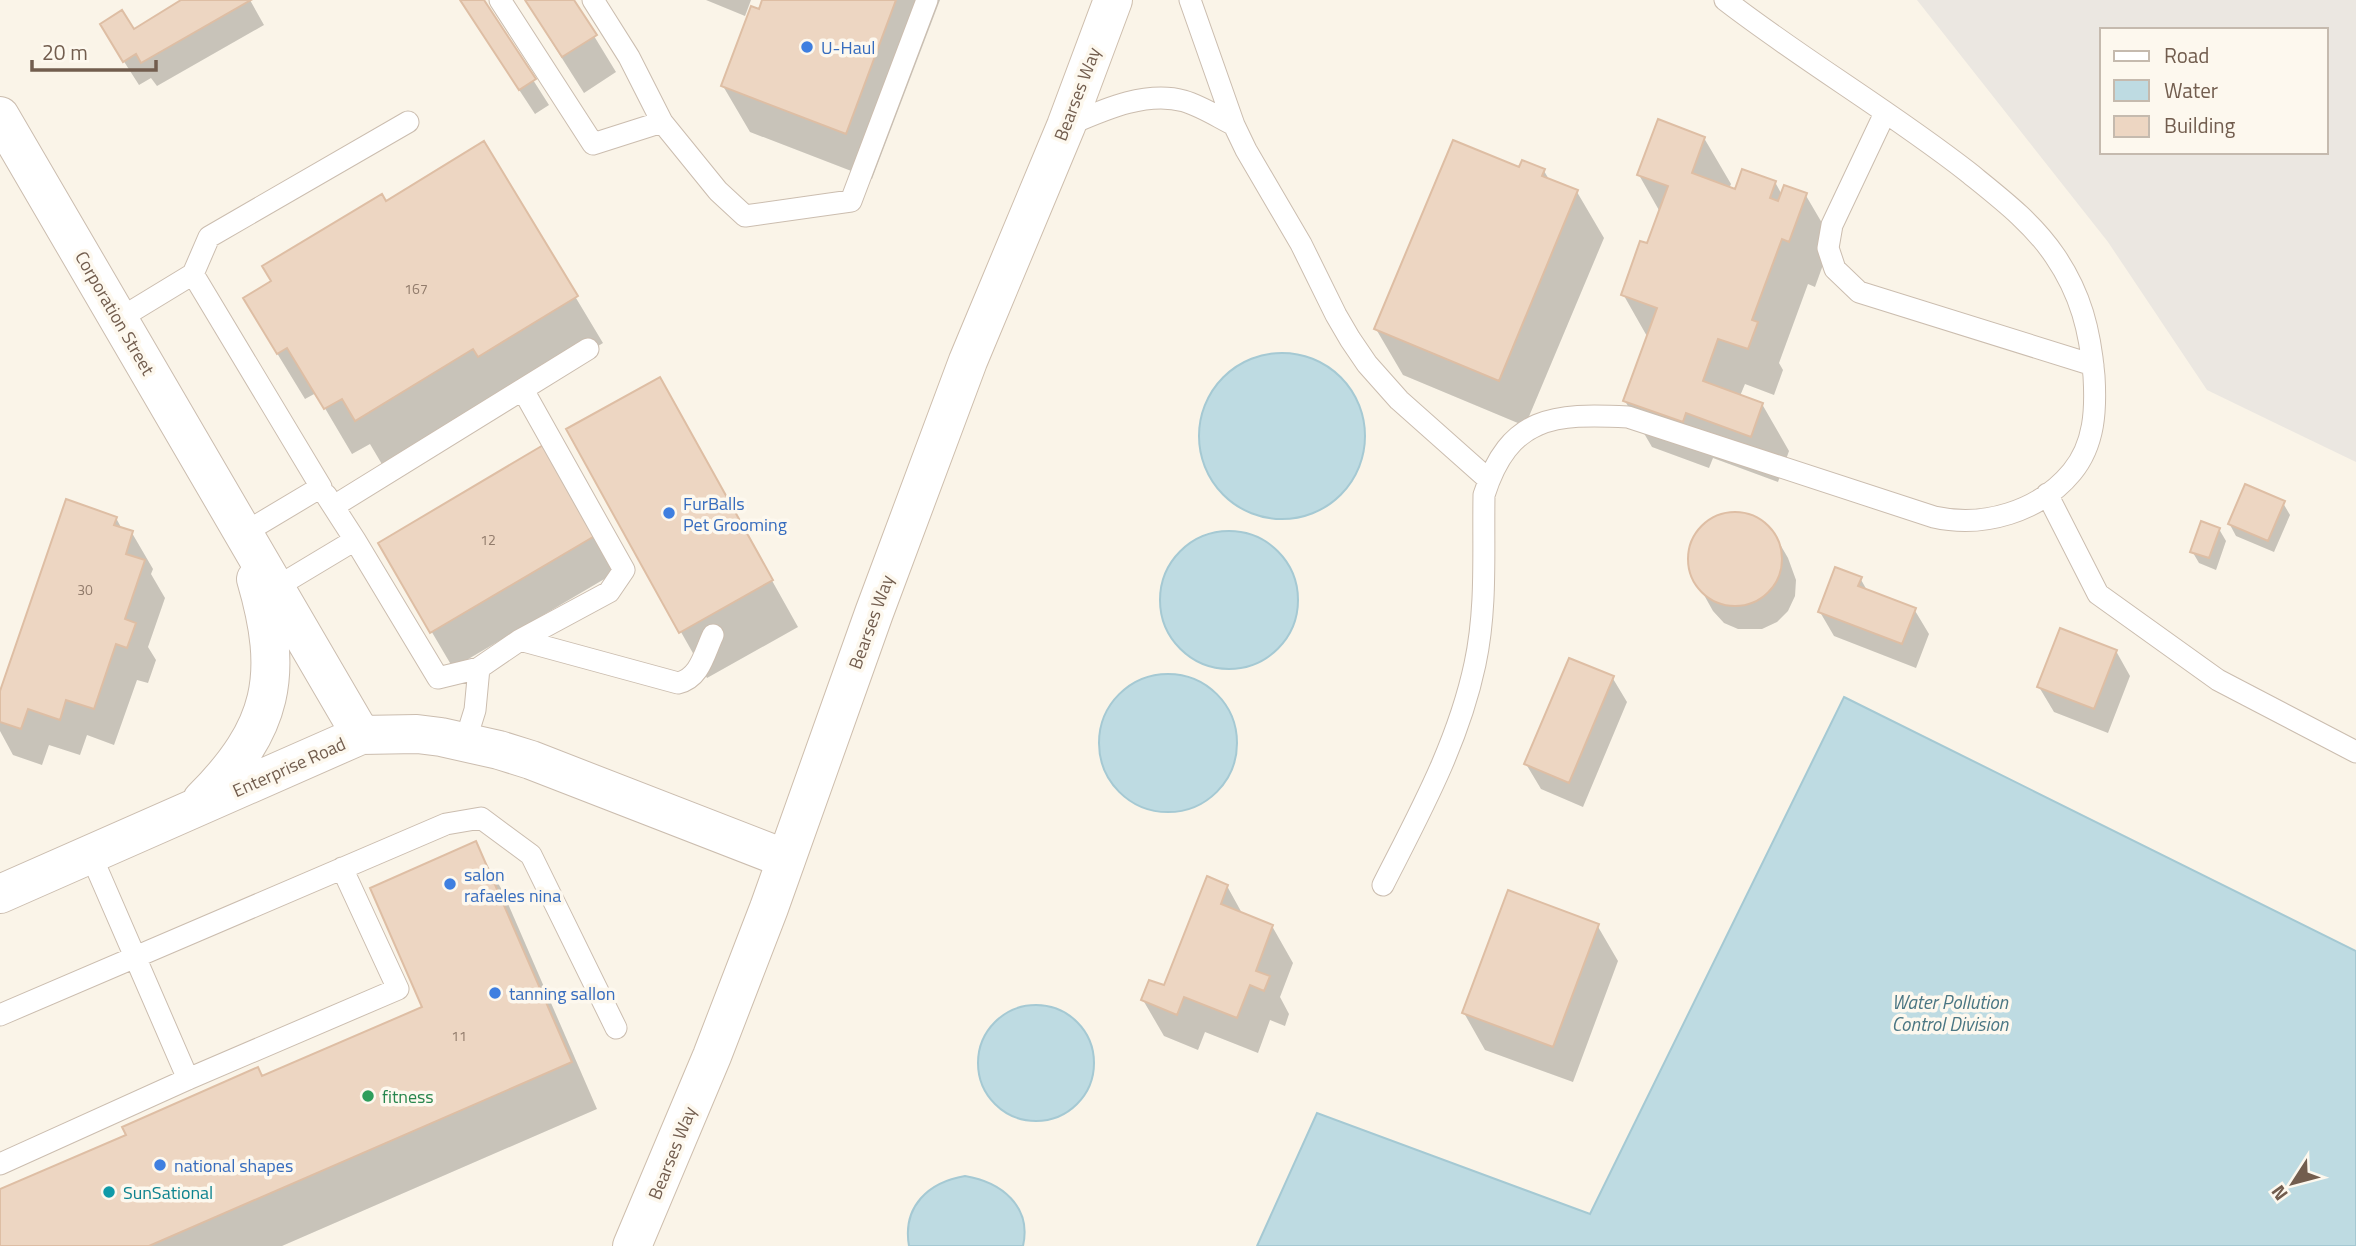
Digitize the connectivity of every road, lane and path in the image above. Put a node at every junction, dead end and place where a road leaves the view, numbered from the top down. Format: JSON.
{"nodes":[{"id":1,"x":500,"y":0,"type":"edge"},
{"id":2,"x":593,"y":0,"type":"edge"},
{"id":3,"x":927,"y":0,"type":"edge"},
{"id":4,"x":1113,"y":0,"type":"edge"},
{"id":5,"x":1190,"y":0,"type":"edge"},
{"id":6,"x":1725,"y":0,"type":"edge"},
{"id":7,"x":1885,"y":113,"type":"junction"},
{"id":8,"x":408,"y":122,"type":"dead end"},
{"id":9,"x":662,"y":122,"type":"junction"},
{"id":10,"x":1234,"y":125,"type":"junction"},
{"id":11,"x":1066,"y":126,"type":"junction"},
{"id":12,"x":5,"y":135,"type":"edge"},
{"id":13,"x":193,"y":274,"type":"junction"},
{"id":14,"x":119,"y":319,"type":"junction"},
{"id":15,"x":588,"y":349,"type":"dead end"},
{"id":16,"x":2093,"y":365,"type":"junction"},
{"id":17,"x":523,"y":390,"type":"junction"},
{"id":18,"x":1489,"y":480,"type":"junction"},
{"id":19,"x":321,"y":487,"type":"junction"},
{"id":20,"x":2047,"y":494,"type":"junction"},
{"id":21,"x":334,"y":506,"type":"junction"},
{"id":22,"x":237,"y":522,"type":"junction"},
{"id":23,"x":355,"y":540,"type":"junction"},
{"id":24,"x":275,"y":587,"type":"junction"},
{"id":25,"x":713,"y":635,"type":"dead end"},
{"id":26,"x":520,"y":640,"type":"junction"},
{"id":27,"x":479,"y":668,"type":"junction"},
{"id":28,"x":361,"y":735,"type":"junction"},
{"id":29,"x":465,"y":742,"type":"junction"},
{"id":30,"x":2356,"y":752,"type":"edge"},
{"id":31,"x":192,"y":810,"type":"junction"},
{"id":32,"x":90,"y":853,"type":"junction"},
{"id":33,"x":786,"y":859,"type":"junction"},
{"id":34,"x":342,"y":868,"type":"junction"},
{"id":35,"x":1383,"y":885,"type":"dead end"},
{"id":36,"x":0,"y":894,"type":"edge"},
{"id":37,"x":134,"y":957,"type":"junction"},
{"id":38,"x":0,"y":1015,"type":"edge"},
{"id":39,"x":616,"y":1028,"type":"dead end"},
{"id":40,"x":188,"y":1079,"type":"junction"},
{"id":41,"x":0,"y":1164,"type":"edge"},
{"id":42,"x":632,"y":1246,"type":"edge"}],
"edges":[{"from":1,"to":9,"type":"lane"},
{"from":2,"to":9,"type":"lane"},
{"from":3,"to":9,"type":"lane"},
{"from":4,"to":11,"type":"street","name":"Bearses Way"},
{"from":5,"to":10,"type":"lane"},
{"from":6,"to":7,"type":"lane"},
{"from":7,"to":16,"type":"lane"},
{"from":7,"to":16,"type":"lane"},
{"from":8,"to":13,"type":"lane"},
{"from":10,"to":11,"type":"lane"},
{"from":10,"to":18,"type":"lane"},
{"from":11,"to":33,"type":"street","name":"Bearses Way"},
{"from":12,"to":14,"type":"street","name":"Corporation Street"},
{"from":13,"to":14,"type":"lane"},
{"from":13,"to":19,"type":"lane"},
{"from":14,"to":22,"type":"street","name":"Corporation Street"},
{"from":15,"to":17,"type":"lane"},
{"from":16,"to":20,"type":"lane"},
{"from":17,"to":21,"type":"lane"},
{"from":17,"to":26,"type":"lane"},
{"from":18,"to":20,"type":"lane"},
{"from":18,"to":35,"type":"lane"},
{"from":19,"to":21,"type":"lane"},
{"from":19,"to":22,"type":"lane"},
{"from":20,"to":30,"type":"lane"},
{"from":21,"to":23,"type":"lane"},
{"from":22,"to":24,"type":"street","name":"Corporation Street"},
{"from":22,"to":31,"type":"street","name":"Corporation Street"},
{"from":23,"to":24,"type":"lane"},
{"from":23,"to":27,"type":"lane"},
{"from":24,"to":28,"type":"street","name":"Corporation Street"},
{"from":25,"to":26,"type":"lane"},
{"from":26,"to":27,"type":"lane"},
{"from":27,"to":29,"type":"lane"},
{"from":28,"to":29,"type":"street","name":"Enterprise Road"},
{"from":28,"to":31,"type":"street","name":"Enterprise Road"},
{"from":29,"to":33,"type":"street","name":"Enterprise Road"},
{"from":31,"to":32,"type":"street","name":"Enterprise Road"},
{"from":32,"to":36,"type":"street","name":"Enterprise Road"},
{"from":32,"to":37,"type":"lane"},
{"from":33,"to":42,"type":"street","name":"Bearses Way"},
{"from":34,"to":37,"type":"lane"},
{"from":34,"to":39,"type":"lane"},
{"from":34,"to":40,"type":"lane"},
{"from":37,"to":38,"type":"lane"},
{"from":37,"to":40,"type":"lane"},
{"from":40,"to":41,"type":"lane"}]}
